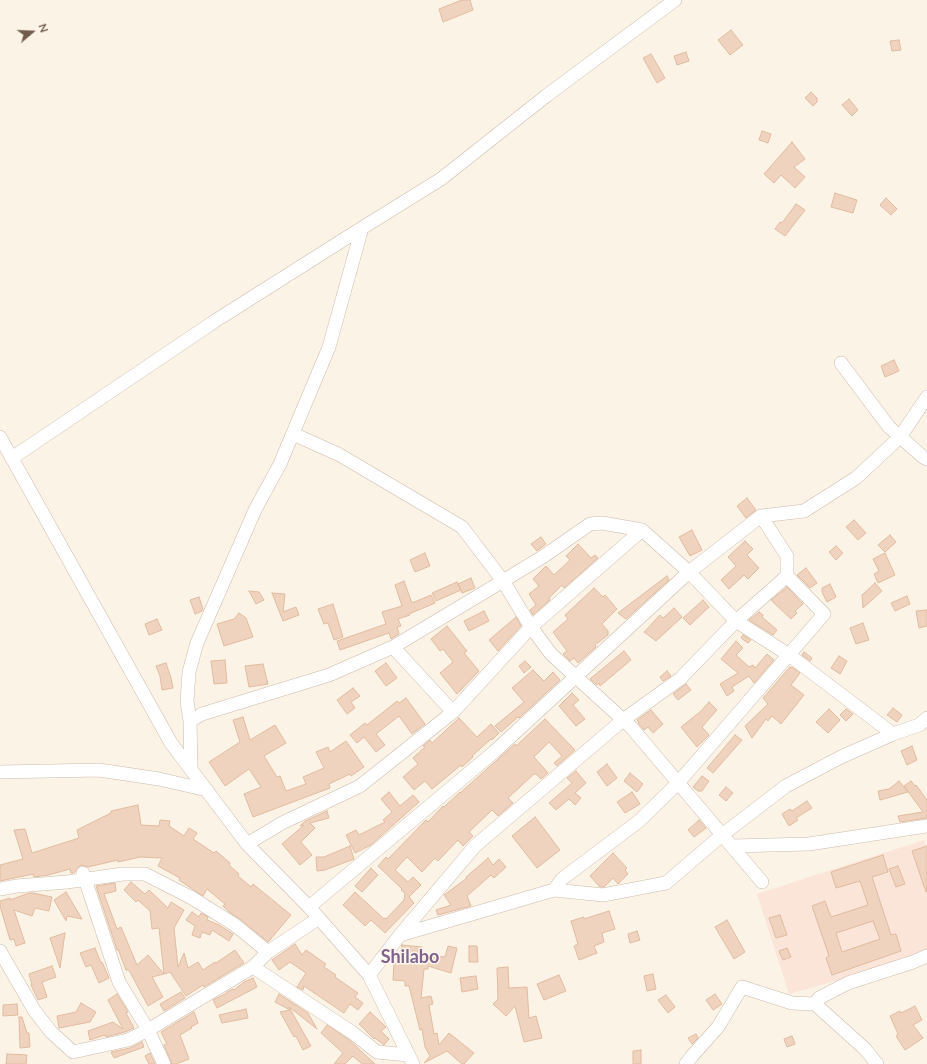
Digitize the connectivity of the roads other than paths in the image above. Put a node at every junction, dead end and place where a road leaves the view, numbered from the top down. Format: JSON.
{"nodes":[{"id":1,"x":675,"y":0,"type":"edge"},
{"id":2,"x":362,"y":228,"type":"junction"},
{"id":3,"x":842,"y":362,"type":"dead end"},
{"id":4,"x":927,"y":397,"type":"edge"},
{"id":5,"x":293,"y":434,"type":"junction"},
{"id":6,"x":900,"y":437,"type":"junction"},
{"id":7,"x":0,"y":438,"type":"edge"},
{"id":8,"x":12,"y":458,"type":"junction"},
{"id":9,"x":927,"y":459,"type":"edge"},
{"id":10,"x":761,"y":516,"type":"junction"},
{"id":11,"x":642,"y":530,"type":"junction"},
{"id":12,"x":689,"y":572,"type":"junction"},
{"id":13,"x":787,"y":576,"type":"junction"},
{"id":14,"x":503,"y":581,"type":"junction"},
{"id":15,"x":736,"y":621,"type":"junction"},
{"id":16,"x":531,"y":627,"type":"junction"},
{"id":17,"x":393,"y":647,"type":"junction"},
{"id":18,"x":789,"y":655,"type":"junction"},
{"id":19,"x":576,"y":676,"type":"junction"},
{"id":20,"x":453,"y":712,"type":"junction"},
{"id":21,"x":927,"y":718,"type":"edge"},
{"id":22,"x":623,"y":720,"type":"junction"},
{"id":23,"x":190,"y":721,"type":"junction"},
{"id":24,"x":893,"y":734,"type":"junction"},
{"id":25,"x":191,"y":769,"type":"junction"},
{"id":26,"x":0,"y":772,"type":"edge"},
{"id":27,"x":678,"y":783,"type":"junction"},
{"id":28,"x":207,"y":790,"type":"junction"},
{"id":29,"x":927,"y":826,"type":"edge"},
{"id":30,"x":722,"y":835,"type":"junction"},
{"id":31,"x":247,"y":844,"type":"junction"},
{"id":32,"x":732,"y":846,"type":"junction"},
{"id":33,"x":84,"y":876,"type":"junction"},
{"id":34,"x":762,"y":882,"type":"dead end"},
{"id":35,"x":0,"y":889,"type":"edge"},
{"id":36,"x":554,"y":890,"type":"junction"},
{"id":37,"x":309,"y":907,"type":"junction"},
{"id":38,"x":319,"y":918,"type":"junction"},
{"id":39,"x":400,"y":936,"type":"junction"},
{"id":40,"x":0,"y":950,"type":"edge"},
{"id":41,"x":268,"y":952,"type":"junction"},
{"id":42,"x":927,"y":956,"type":"edge"},
{"id":43,"x":253,"y":967,"type":"junction"},
{"id":44,"x":369,"y":975,"type":"junction"},
{"id":45,"x":815,"y":1004,"type":"junction"},
{"id":46,"x":148,"y":1030,"type":"junction"},
{"id":47,"x":410,"y":1060,"type":"edge"},
{"id":48,"x":164,"y":1064,"type":"edge"},
{"id":49,"x":686,"y":1064,"type":"edge"},
{"id":50,"x":877,"y":1064,"type":"edge"}],
"edges":[{"from":1,"to":2,"type":"street"},
{"from":2,"to":5,"type":"street"},
{"from":2,"to":8,"type":"street"},
{"from":3,"to":6,"type":"street"},
{"from":4,"to":6,"type":"street"},
{"from":5,"to":14,"type":"street"},
{"from":5,"to":23,"type":"street"},
{"from":6,"to":9,"type":"street"},
{"from":6,"to":10,"type":"street"},
{"from":7,"to":8,"type":"street"},
{"from":8,"to":25,"type":"street"},
{"from":10,"to":12,"type":"street"},
{"from":10,"to":13,"type":"street"},
{"from":11,"to":12,"type":"street"},
{"from":11,"to":14,"type":"street"},
{"from":11,"to":16,"type":"street"},
{"from":12,"to":15,"type":"street"},
{"from":12,"to":19,"type":"street"},
{"from":13,"to":15,"type":"street"},
{"from":13,"to":18,"type":"street"},
{"from":14,"to":16,"type":"street"},
{"from":14,"to":17,"type":"street"},
{"from":15,"to":18,"type":"street"},
{"from":15,"to":22,"type":"street"},
{"from":16,"to":19,"type":"street"},
{"from":16,"to":20,"type":"street"},
{"from":17,"to":20,"type":"street"},
{"from":17,"to":23,"type":"street"},
{"from":18,"to":24,"type":"street"},
{"from":18,"to":27,"type":"street"},
{"from":19,"to":22,"type":"street"},
{"from":19,"to":37,"type":"street"},
{"from":20,"to":31,"type":"street"},
{"from":21,"to":24,"type":"street"},
{"from":22,"to":27,"type":"street"},
{"from":22,"to":39,"type":"street"},
{"from":23,"to":25,"type":"street"},
{"from":24,"to":30,"type":"street"},
{"from":25,"to":28,"type":"street"},
{"from":26,"to":28,"type":"street"},
{"from":27,"to":30,"type":"street"},
{"from":27,"to":36,"type":"street"},
{"from":28,"to":31,"type":"street"},
{"from":29,"to":32,"type":"street"},
{"from":30,"to":32,"type":"street"},
{"from":30,"to":36,"type":"street"},
{"from":31,"to":37,"type":"street"},
{"from":32,"to":34,"type":"street"},
{"from":33,"to":35,"type":"street"},
{"from":33,"to":41,"type":"street"},
{"from":33,"to":46,"type":"street"},
{"from":36,"to":39,"type":"street"},
{"from":37,"to":38,"type":"street"},
{"from":38,"to":41,"type":"street"},
{"from":38,"to":44,"type":"street"},
{"from":39,"to":44,"type":"street"},
{"from":40,"to":46,"type":"street"},
{"from":41,"to":43,"type":"street"},
{"from":42,"to":45,"type":"street"},
{"from":43,"to":46,"type":"street"},
{"from":43,"to":47,"type":"street"},
{"from":44,"to":47,"type":"street"},
{"from":45,"to":49,"type":"street"},
{"from":45,"to":50,"type":"street"},
{"from":46,"to":48,"type":"street"}]}
